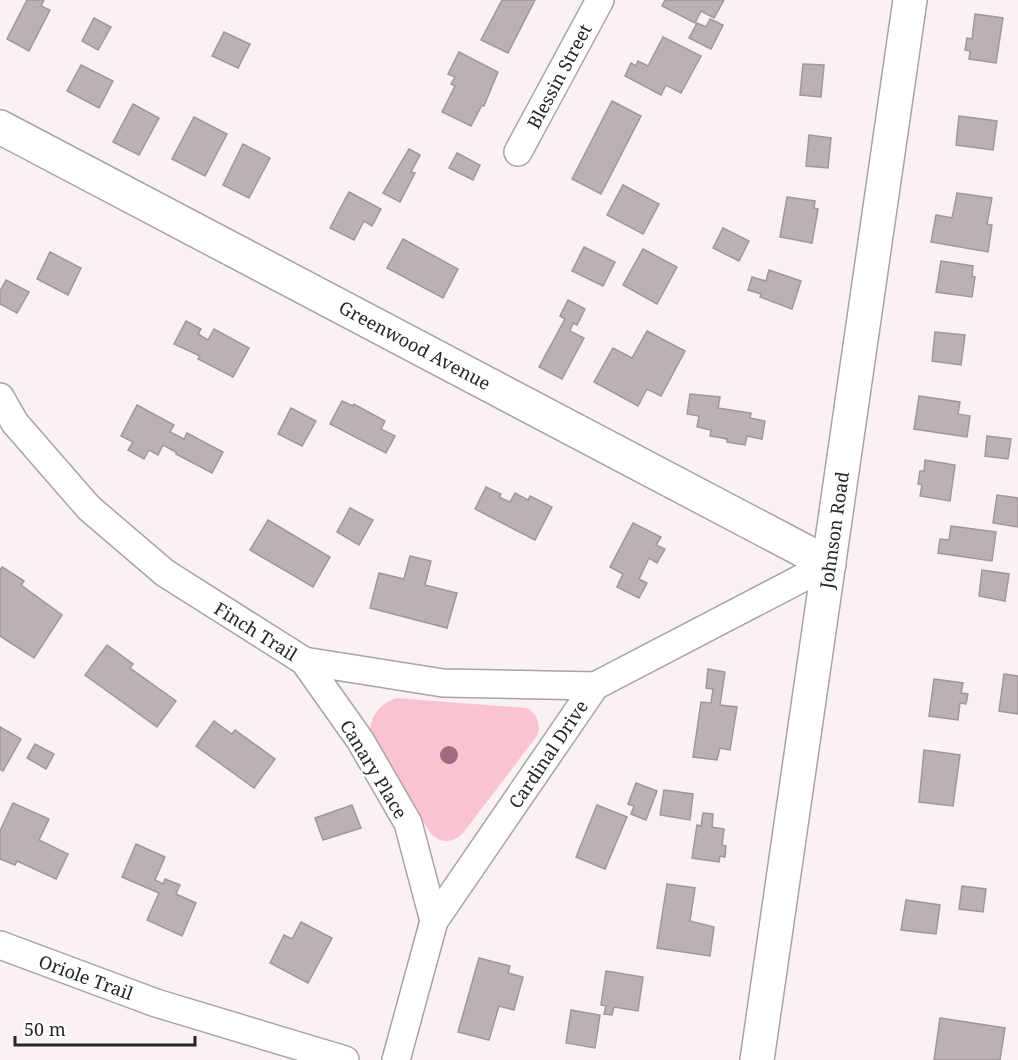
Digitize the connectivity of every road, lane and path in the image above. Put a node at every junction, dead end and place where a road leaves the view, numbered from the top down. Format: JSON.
{"nodes":[{"id":1,"x":600,"y":0,"type":"edge"},
{"id":2,"x":910,"y":0,"type":"edge"},
{"id":3,"x":0,"y":127,"type":"edge"},
{"id":4,"x":518,"y":152,"type":"dead end"},
{"id":5,"x":0,"y":397,"type":"edge"},
{"id":6,"x":829,"y":564,"type":"junction"},
{"id":7,"x":304,"y":661,"type":"junction"},
{"id":8,"x":595,"y":686,"type":"junction"},
{"id":9,"x":434,"y":921,"type":"junction"},
{"id":10,"x":0,"y":945,"type":"edge"},
{"id":11,"x":345,"y":1060,"type":"edge"},
{"id":12,"x":396,"y":1060,"type":"edge"},
{"id":13,"x":757,"y":1060,"type":"edge"}],
"edges":[{"from":1,"to":4,"type":"street","name":"Blessin Street"},
{"from":2,"to":6,"type":"main road","name":"Johnson Road"},
{"from":3,"to":6,"type":"main road","name":"Greenwood Avenue"},
{"from":5,"to":7,"type":"street","name":"Finch Trail"},
{"from":6,"to":8,"type":"street","name":"Cardinal Drive"},
{"from":6,"to":13,"type":"main road","name":"Johnson Road"},
{"from":7,"to":8,"type":"street","name":"Finch Trail"},
{"from":7,"to":9,"type":"street","name":"Canary Place"},
{"from":8,"to":9,"type":"street","name":"Cardinal Drive"},
{"from":9,"to":12,"type":"street","name":"Cardinal Drive"},
{"from":10,"to":11,"type":"street","name":"Oriole Trail"}]}
